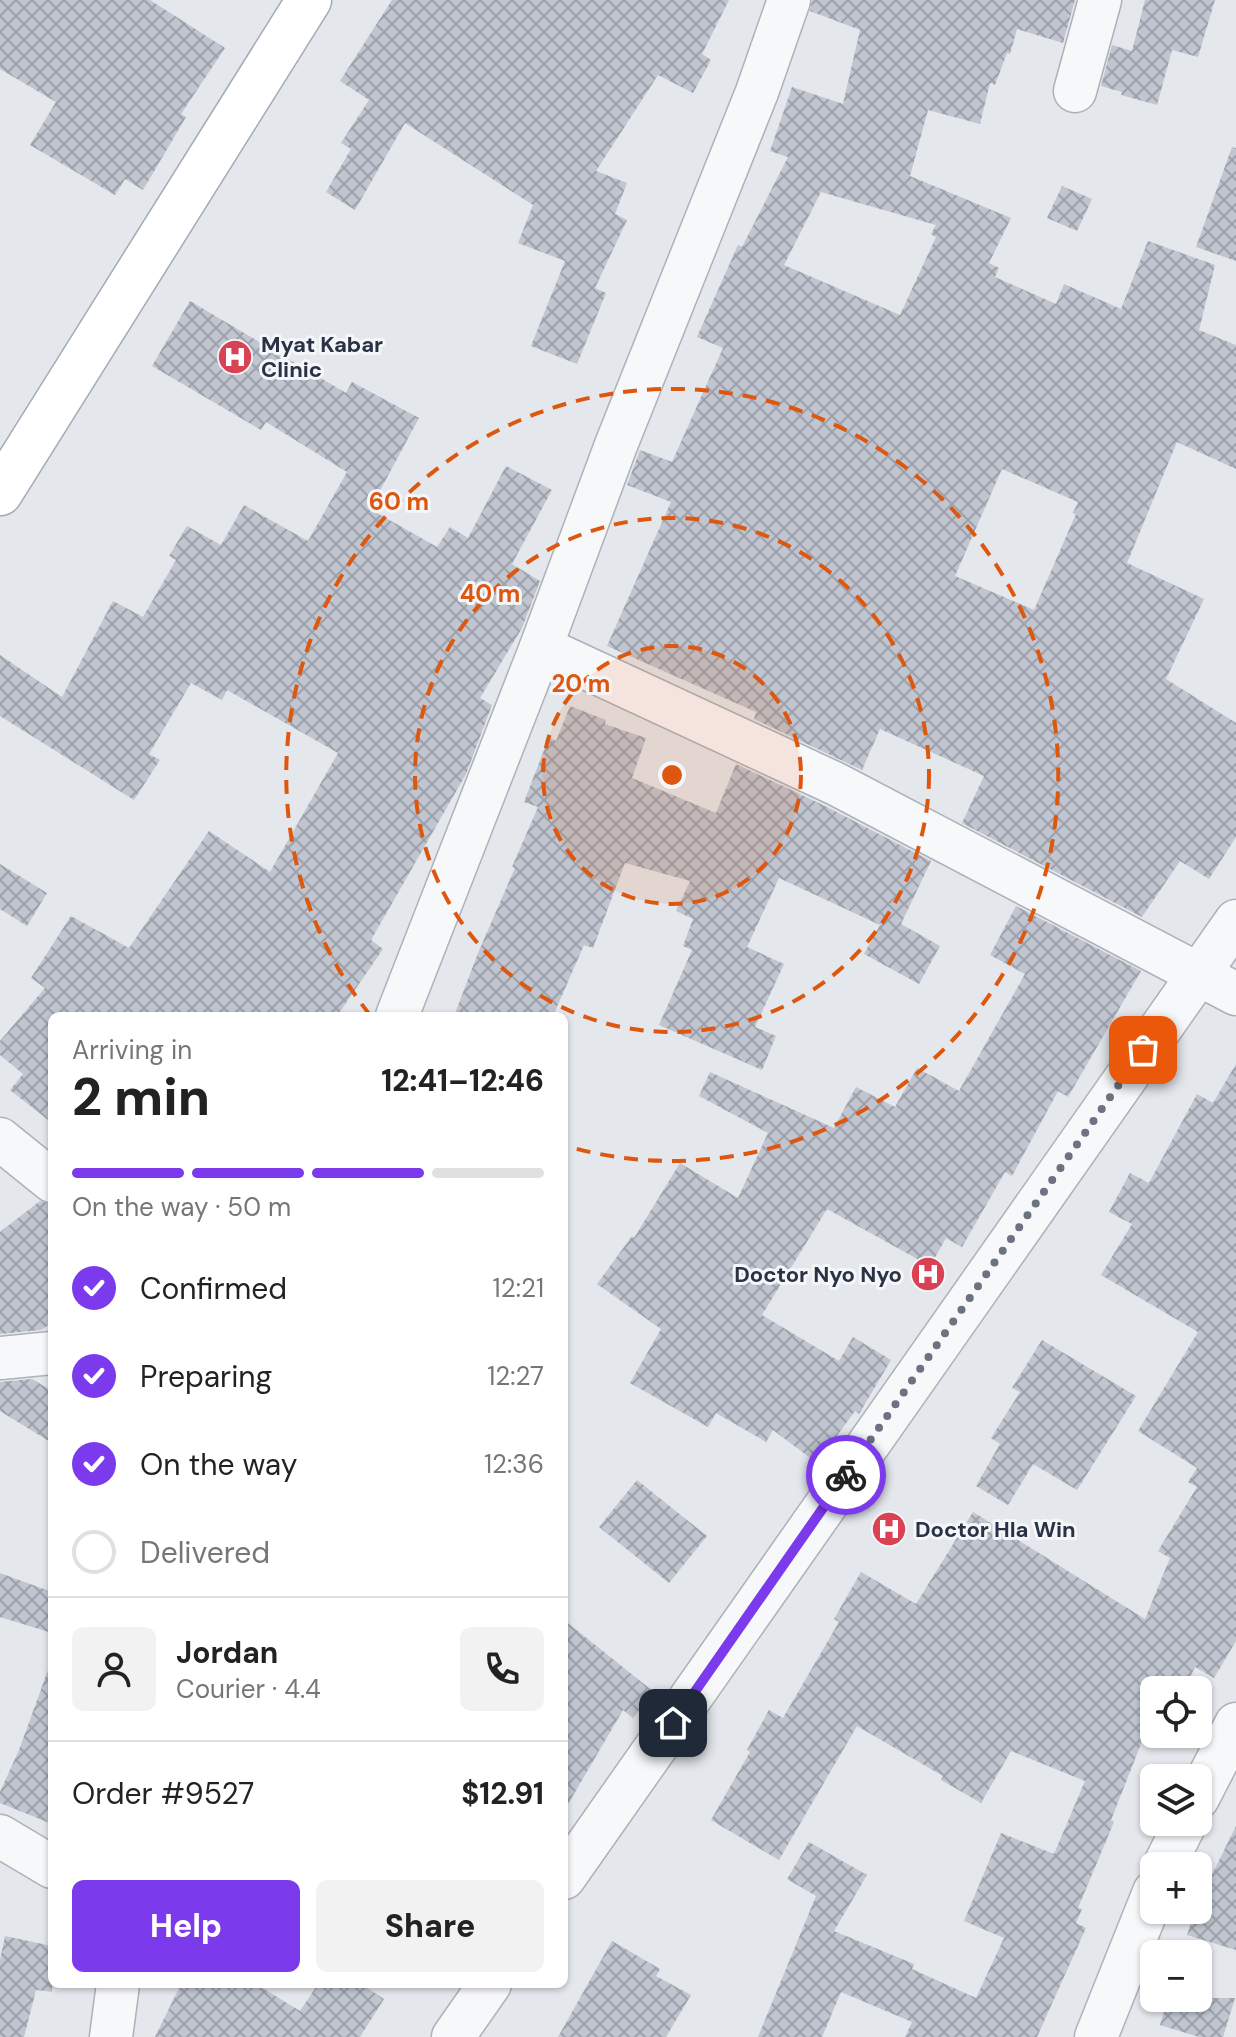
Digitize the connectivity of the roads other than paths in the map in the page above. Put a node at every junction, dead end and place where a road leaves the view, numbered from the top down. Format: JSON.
{"nodes":[{"id":1,"x":309,"y":0,"type":"edge"},
{"id":2,"x":789,"y":0,"type":"edge"},
{"id":3,"x":1100,"y":0,"type":"edge"},
{"id":4,"x":1075,"y":91,"type":"dead end"},
{"id":5,"x":0,"y":493,"type":"edge"},
{"id":6,"x":541,"y":647,"type":"junction"},
{"id":7,"x":1236,"y":921,"type":"edge"},
{"id":8,"x":1198,"y":973,"type":"junction"},
{"id":9,"x":1236,"y":994,"type":"edge"},
{"id":10,"x":399,"y":1012,"type":"edge"},
{"id":11,"x":0,"y":1139,"type":"edge"},
{"id":12,"x":48,"y":1178,"type":"edge"},
{"id":13,"x":48,"y":1353,"type":"edge"},
{"id":14,"x":0,"y":1358,"type":"edge"},
{"id":15,"x":1236,"y":1724,"type":"edge"},
{"id":16,"x":1212,"y":1771,"type":"edge"},
{"id":17,"x":0,"y":1836,"type":"edge"},
{"id":18,"x":48,"y":1865,"type":"edge"},
{"id":19,"x":568,"y":1872,"type":"edge"},
{"id":20,"x":1141,"y":1924,"type":"edge"},
{"id":21,"x":117,"y":1988,"type":"edge"},
{"id":22,"x":487,"y":1988,"type":"edge"},
{"id":23,"x":111,"y":2037,"type":"edge"},
{"id":24,"x":453,"y":2037,"type":"edge"},
{"id":25,"x":1096,"y":2037,"type":"edge"}],
"edges":[{"from":1,"to":5,"type":"main road"},
{"from":2,"to":6,"type":"street"},
{"from":3,"to":4,"type":"street"},
{"from":6,"to":8,"type":"street"},
{"from":6,"to":10,"type":"street"},
{"from":7,"to":8,"type":"street"},
{"from":8,"to":9,"type":"street"},
{"from":8,"to":19,"type":"street"},
{"from":11,"to":12,"type":"street"},
{"from":13,"to":14,"type":"street"},
{"from":15,"to":16,"type":"street"},
{"from":17,"to":18,"type":"street"},
{"from":20,"to":25,"type":"street"},
{"from":21,"to":23,"type":"street"},
{"from":22,"to":24,"type":"street"}]}
